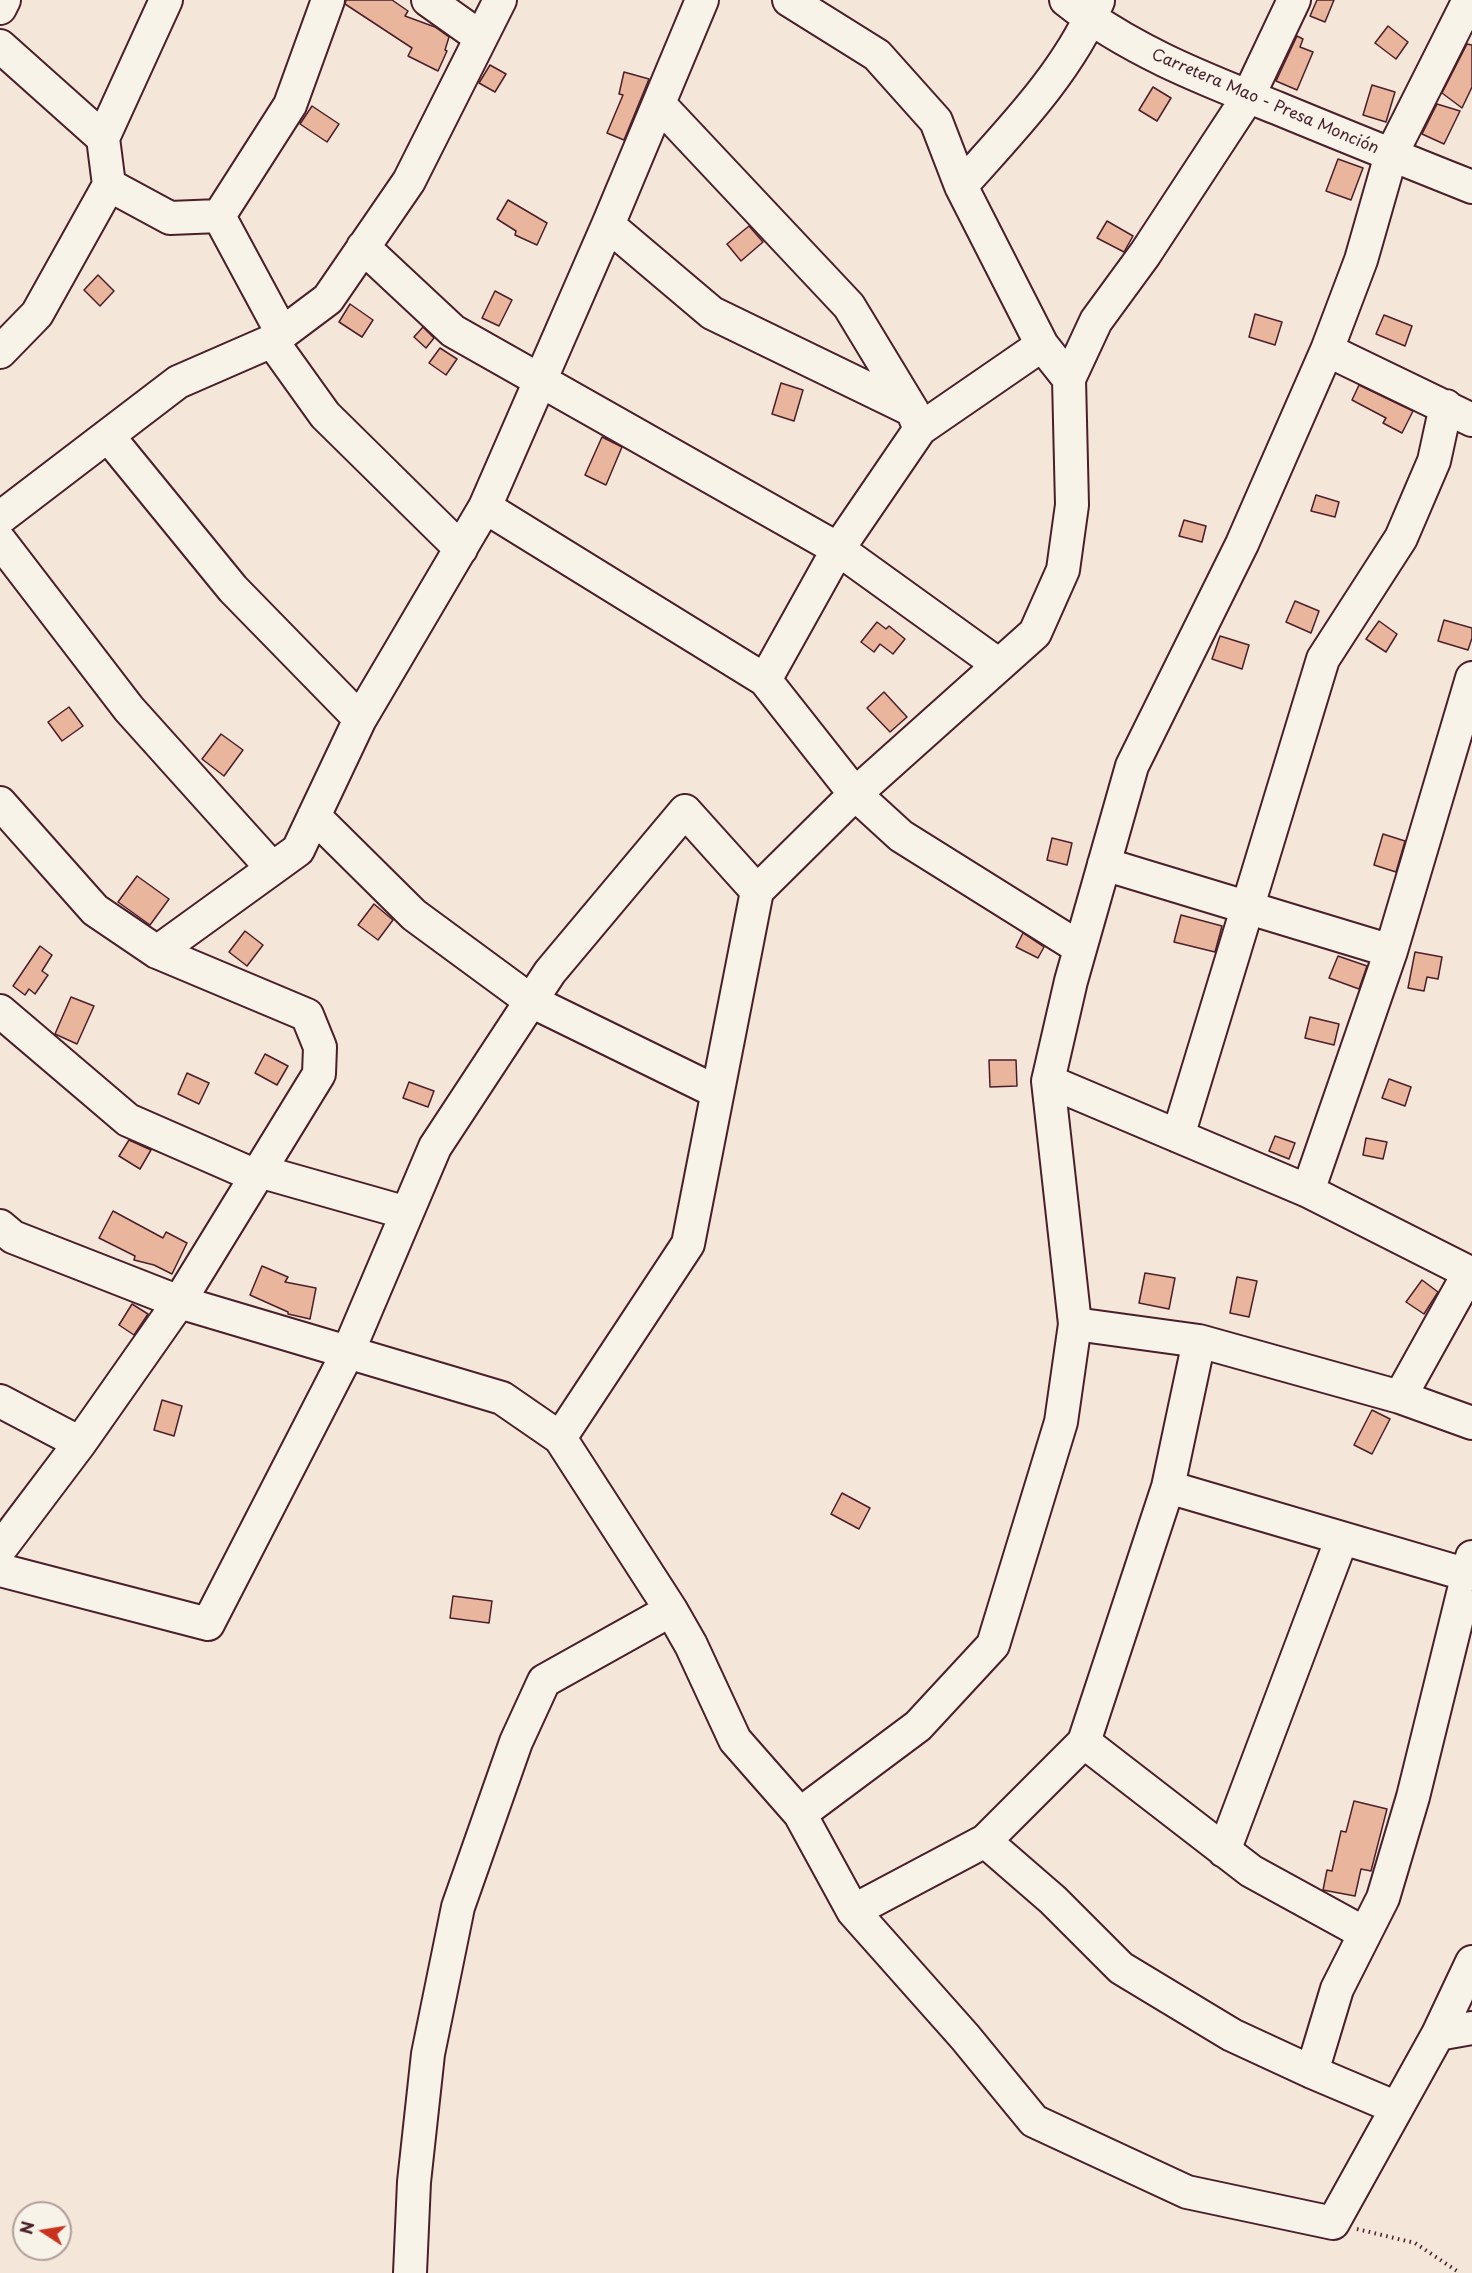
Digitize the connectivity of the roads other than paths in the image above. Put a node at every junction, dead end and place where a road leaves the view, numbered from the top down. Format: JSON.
{"nodes":[{"id":1,"x":4,"y":0,"type":"edge"},
{"id":2,"x":166,"y":0,"type":"edge"},
{"id":3,"x":328,"y":0,"type":"edge"},
{"id":4,"x":428,"y":0,"type":"edge"},
{"id":5,"x":500,"y":0,"type":"edge"},
{"id":6,"x":702,"y":0,"type":"edge"},
{"id":7,"x":789,"y":0,"type":"edge"},
{"id":8,"x":1066,"y":0,"type":"edge"},
{"id":9,"x":1294,"y":0,"type":"edge"},
{"id":10,"x":1469,"y":0,"type":"edge"},
{"id":11,"x":0,"y":8,"type":"edge"},
{"id":12,"x":1094,"y":10,"type":"edge"},
{"id":13,"x":480,"y":37,"type":"junction"},
{"id":14,"x":2,"y":53,"type":"edge"},
{"id":15,"x":1248,"y":97,"type":"junction"},
{"id":16,"x":659,"y":104,"type":"junction"},
{"id":17,"x":103,"y":138,"type":"junction"},
{"id":18,"x":1391,"y":155,"type":"junction"},
{"id":19,"x":109,"y":185,"type":"junction"},
{"id":20,"x":961,"y":186,"type":"junction"},
{"id":21,"x":1472,"y":187,"type":"edge"},
{"id":22,"x":219,"y":216,"type":"junction"},
{"id":23,"x":608,"y":225,"type":"junction"},
{"id":24,"x":363,"y":247,"type":"junction"},
{"id":25,"x":277,"y":337,"type":"junction"},
{"id":26,"x":1042,"y":345,"type":"junction"},
{"id":27,"x":1327,"y":350,"type":"junction"},
{"id":28,"x":0,"y":352,"type":"edge"},
{"id":29,"x":541,"y":380,"type":"junction"},
{"id":30,"x":1069,"y":380,"type":"junction"},
{"id":31,"x":1459,"y":413,"type":"edge"},
{"id":32,"x":916,"y":419,"type":"junction"},
{"id":33,"x":108,"y":436,"type":"junction"},
{"id":34,"x":486,"y":507,"type":"junction"},
{"id":35,"x":0,"y":518,"type":"edge"},
{"id":36,"x":0,"y":541,"type":"edge"},
{"id":37,"x":461,"y":549,"type":"junction"},
{"id":38,"x":838,"y":549,"type":"junction"},
{"id":39,"x":999,"y":665,"type":"junction"},
{"id":40,"x":1472,"y":678,"type":"edge"},
{"id":41,"x":765,"y":680,"type":"junction"},
{"id":42,"x":360,"y":719,"type":"junction"},
{"id":43,"x":855,"y":795,"type":"junction"},
{"id":44,"x":0,"y":802,"type":"edge"},
{"id":45,"x":314,"y":816,"type":"junction"},
{"id":46,"x":1104,"y":864,"type":"junction"},
{"id":47,"x":272,"y":868,"type":"junction"},
{"id":48,"x":757,"y":891,"type":"junction"},
{"id":49,"x":1248,"y":908,"type":"junction"},
{"id":50,"x":1080,"y":948,"type":"junction"},
{"id":51,"x":1391,"y":951,"type":"junction"},
{"id":52,"x":157,"y":952,"type":"junction"},
{"id":53,"x":531,"y":1001,"type":"junction"},
{"id":54,"x":0,"y":1011,"type":"edge"},
{"id":55,"x":1048,"y":1081,"type":"junction"},
{"id":56,"x":717,"y":1092,"type":"junction"},
{"id":57,"x":1178,"y":1136,"type":"junction"},
{"id":58,"x":258,"y":1173,"type":"junction"},
{"id":59,"x":1308,"y":1191,"type":"junction"},
{"id":60,"x":407,"y":1212,"type":"junction"},
{"id":61,"x":0,"y":1226,"type":"edge"},
{"id":62,"x":1468,"y":1265,"type":"edge"},
{"id":63,"x":179,"y":1302,"type":"junction"},
{"id":64,"x":1075,"y":1324,"type":"junction"},
{"id":65,"x":1199,"y":1341,"type":"junction"},
{"id":66,"x":348,"y":1352,"type":"junction"},
{"id":67,"x":1400,"y":1397,"type":"junction"},
{"id":68,"x":0,"y":1401,"type":"edge"},
{"id":69,"x":1472,"y":1424,"type":"edge"},
{"id":70,"x":560,"y":1438,"type":"junction"},
{"id":71,"x":80,"y":1443,"type":"junction"},
{"id":72,"x":1168,"y":1487,"type":"junction"},
{"id":73,"x":1342,"y":1539,"type":"junction"},
{"id":74,"x":0,"y":1549,"type":"edge"},
{"id":75,"x":1470,"y":1566,"type":"edge"},
{"id":76,"x":0,"y":1570,"type":"edge"},
{"id":77,"x":671,"y":1610,"type":"junction"},
{"id":78,"x":1084,"y":1742,"type":"junction"},
{"id":79,"x":800,"y":1814,"type":"junction"},
{"id":80,"x":985,"y":1841,"type":"junction"},
{"id":81,"x":1224,"y":1851,"type":"junction"},
{"id":82,"x":853,"y":1911,"type":"junction"},
{"id":83,"x":1364,"y":1933,"type":"junction"},
{"id":84,"x":1472,"y":1962,"type":"edge"},
{"id":85,"x":1472,"y":2028,"type":"edge"},
{"id":86,"x":1438,"y":2034,"type":"junction"},
{"id":87,"x":1312,"y":2072,"type":"junction"},
{"id":88,"x":1397,"y":2108,"type":"junction"},
{"id":89,"x":410,"y":2273,"type":"edge"}],
"edges":[{"from":1,"to":11,"type":"street"},
{"from":2,"to":17,"type":"street"},
{"from":3,"to":22,"type":"street"},
{"from":4,"to":13,"type":"street"},
{"from":5,"to":13,"type":"street"},
{"from":6,"to":16,"type":"street"},
{"from":7,"to":20,"type":"street"},
{"from":8,"to":12,"type":"street","name":"Carretera Mao - Presa Monción"},
{"from":9,"to":15,"type":"street"},
{"from":10,"to":18,"type":"street"},
{"from":12,"to":15,"type":"street","name":"Carretera Mao - Presa Monción"},
{"from":12,"to":20,"type":"street"},
{"from":13,"to":24,"type":"street"},
{"from":14,"to":17,"type":"street"},
{"from":15,"to":18,"type":"street","name":"Carretera Mao - Presa Monción"},
{"from":15,"to":30,"type":"street"},
{"from":16,"to":23,"type":"street"},
{"from":16,"to":32,"type":"street"},
{"from":17,"to":19,"type":"street"},
{"from":18,"to":21,"type":"street","name":"Carretera Mao - Presa Monción"},
{"from":18,"to":27,"type":"street"},
{"from":19,"to":22,"type":"street"},
{"from":19,"to":28,"type":"street"},
{"from":20,"to":26,"type":"street"},
{"from":22,"to":25,"type":"street"},
{"from":23,"to":29,"type":"street"},
{"from":23,"to":32,"type":"street"},
{"from":24,"to":25,"type":"street"},
{"from":24,"to":29,"type":"street"},
{"from":25,"to":33,"type":"street"},
{"from":25,"to":37,"type":"street"},
{"from":26,"to":30,"type":"street"},
{"from":26,"to":32,"type":"street"},
{"from":27,"to":31,"type":"street"},
{"from":27,"to":46,"type":"street"},
{"from":29,"to":34,"type":"street"},
{"from":29,"to":38,"type":"street"},
{"from":30,"to":39,"type":"street"},
{"from":31,"to":49,"type":"street"},
{"from":32,"to":38,"type":"street"},
{"from":33,"to":35,"type":"street"},
{"from":33,"to":42,"type":"street"},
{"from":34,"to":37,"type":"street"},
{"from":34,"to":41,"type":"street"},
{"from":36,"to":47,"type":"street"},
{"from":37,"to":42,"type":"street"},
{"from":38,"to":39,"type":"street"},
{"from":38,"to":41,"type":"street"},
{"from":39,"to":43,"type":"street"},
{"from":40,"to":51,"type":"street"},
{"from":41,"to":43,"type":"street"},
{"from":42,"to":45,"type":"street"},
{"from":43,"to":48,"type":"street"},
{"from":43,"to":50,"type":"street"},
{"from":44,"to":52,"type":"street"},
{"from":45,"to":47,"type":"street"},
{"from":45,"to":53,"type":"street"},
{"from":46,"to":49,"type":"street"},
{"from":46,"to":50,"type":"street"},
{"from":47,"to":52,"type":"street"},
{"from":48,"to":53,"type":"street"},
{"from":48,"to":56,"type":"street"},
{"from":49,"to":51,"type":"street"},
{"from":49,"to":57,"type":"street"},
{"from":50,"to":55,"type":"street"},
{"from":51,"to":59,"type":"street"},
{"from":52,"to":58,"type":"street"},
{"from":53,"to":56,"type":"street"},
{"from":53,"to":60,"type":"street"},
{"from":54,"to":58,"type":"street"},
{"from":55,"to":57,"type":"street"},
{"from":55,"to":64,"type":"street"},
{"from":56,"to":70,"type":"street"},
{"from":57,"to":59,"type":"street"},
{"from":58,"to":60,"type":"street"},
{"from":58,"to":63,"type":"street"},
{"from":59,"to":62,"type":"street"},
{"from":60,"to":66,"type":"street"},
{"from":61,"to":63,"type":"street"},
{"from":62,"to":67,"type":"street"},
{"from":63,"to":66,"type":"street"},
{"from":63,"to":71,"type":"street"},
{"from":64,"to":65,"type":"street"},
{"from":64,"to":79,"type":"street"},
{"from":65,"to":67,"type":"street"},
{"from":65,"to":72,"type":"street"},
{"from":66,"to":70,"type":"street"},
{"from":66,"to":76,"type":"street"},
{"from":67,"to":69,"type":"street"},
{"from":68,"to":71,"type":"street"},
{"from":70,"to":77,"type":"street"},
{"from":71,"to":74,"type":"street"},
{"from":72,"to":73,"type":"street"},
{"from":72,"to":78,"type":"street"},
{"from":73,"to":75,"type":"street"},
{"from":73,"to":81,"type":"street"},
{"from":75,"to":83,"type":"street"},
{"from":77,"to":79,"type":"street"},
{"from":77,"to":89,"type":"street"},
{"from":78,"to":80,"type":"street"},
{"from":78,"to":81,"type":"street"},
{"from":79,"to":82,"type":"street"},
{"from":80,"to":82,"type":"street"},
{"from":80,"to":87,"type":"street"},
{"from":81,"to":83,"type":"street"},
{"from":82,"to":88,"type":"street"},
{"from":83,"to":87,"type":"street"},
{"from":84,"to":86,"type":"street"},
{"from":85,"to":86,"type":"street"},
{"from":86,"to":88,"type":"street"},
{"from":87,"to":88,"type":"street"}]}
